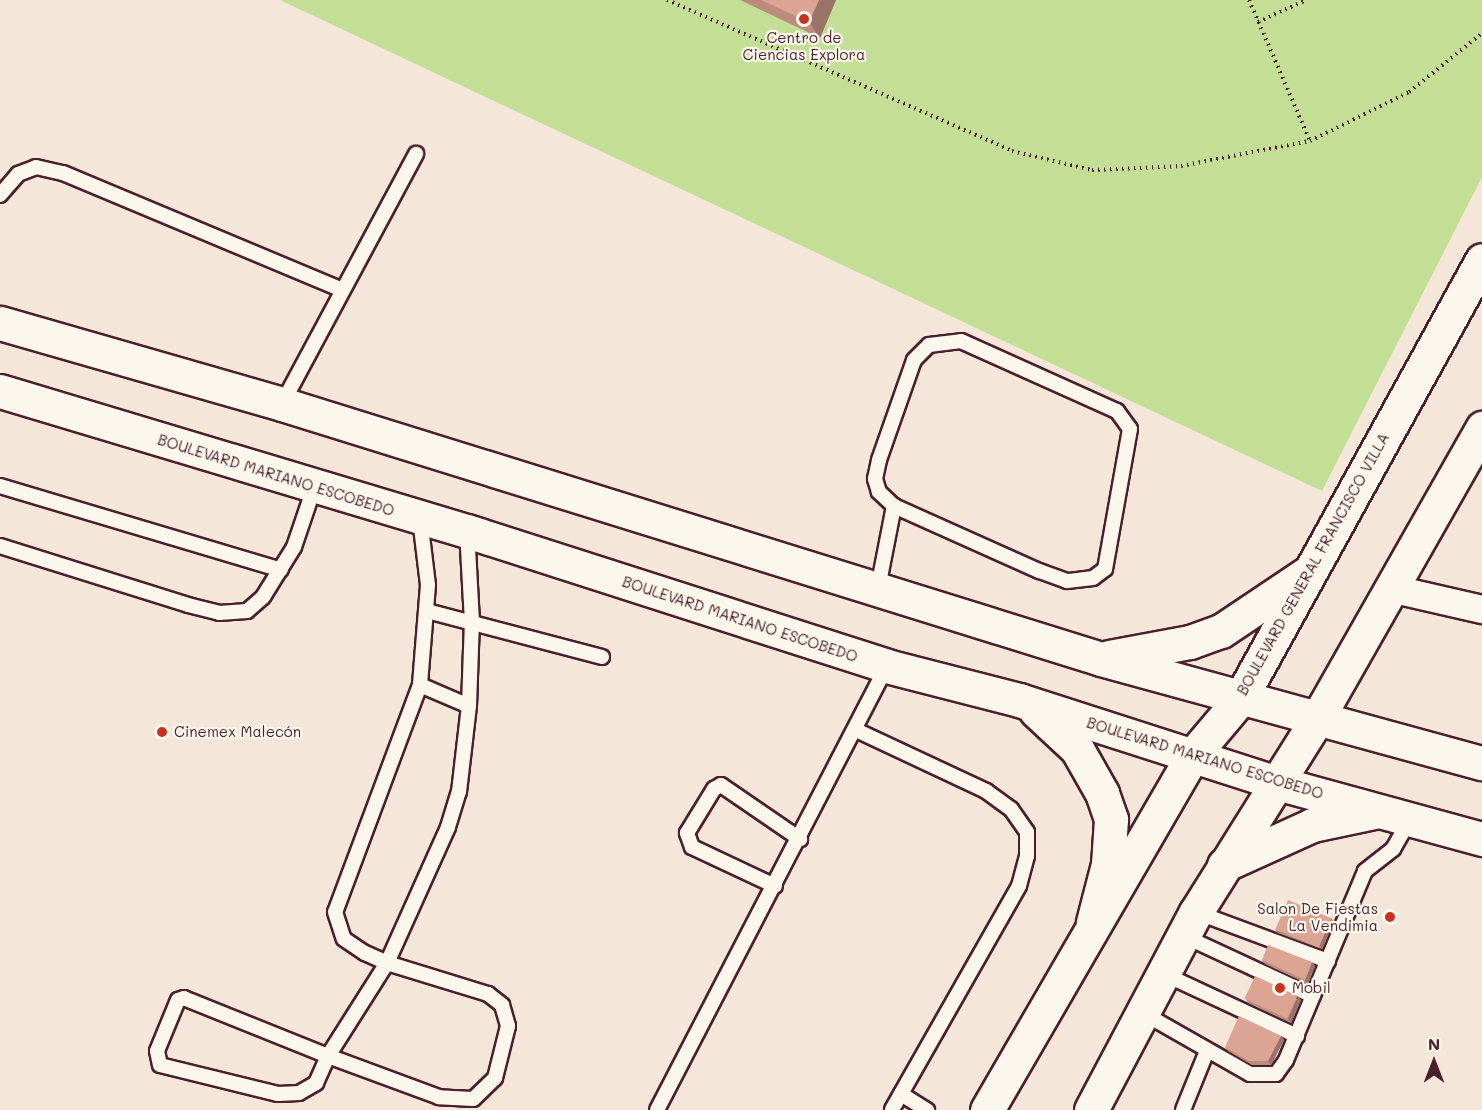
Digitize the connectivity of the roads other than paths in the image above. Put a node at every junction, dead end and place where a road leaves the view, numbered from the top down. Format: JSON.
{"nodes":[{"id":1,"x":416,"y":154,"type":"dead end"},
{"id":2,"x":0,"y":195,"type":"edge"},
{"id":3,"x":1482,"y":260,"type":"edge"},
{"id":4,"x":343,"y":290,"type":"junction"},
{"id":5,"x":9,"y":332,"type":"edge"},
{"id":6,"x":0,"y":391,"type":"edge"},
{"id":7,"x":282,"y":404,"type":"junction"},
{"id":8,"x":1482,"y":428,"type":"edge"},
{"id":9,"x":315,"y":485,"type":"junction"},
{"id":10,"x":0,"y":486,"type":"edge"},
{"id":11,"x":894,"y":506,"type":"junction"},
{"id":12,"x":420,"y":519,"type":"junction"},
{"id":13,"x":467,"y":531,"type":"junction"},
{"id":14,"x":0,"y":546,"type":"edge"},
{"id":15,"x":281,"y":570,"type":"junction"},
{"id":16,"x":1306,"y":574,"type":"junction"},
{"id":17,"x":878,"y":588,"type":"junction"},
{"id":18,"x":1390,"y":588,"type":"junction"},
{"id":19,"x":1482,"y":609,"type":"edge"},
{"id":20,"x":427,"y":611,"type":"junction"},
{"id":21,"x":472,"y":622,"type":"junction"},
{"id":22,"x":602,"y":657,"type":"dead end"},
{"id":23,"x":1101,"y":659,"type":"junction"},
{"id":24,"x":887,"y":666,"type":"junction"},
{"id":25,"x":420,"y":685,"type":"junction"},
{"id":26,"x":1240,"y":699,"type":"junction"},
{"id":27,"x":1019,"y":700,"type":"junction"},
{"id":28,"x":468,"y":706,"type":"junction"},
{"id":29,"x":1317,"y":719,"type":"junction"},
{"id":30,"x":856,"y":730,"type":"junction"},
{"id":31,"x":1192,"y":756,"type":"junction"},
{"id":32,"x":1482,"y":763,"type":"edge"},
{"id":33,"x":1277,"y":783,"type":"junction"},
{"id":34,"x":1397,"y":815,"type":"junction"},
{"id":35,"x":800,"y":839,"type":"junction"},
{"id":36,"x":1482,"y":839,"type":"edge"},
{"id":37,"x":1224,"y":865,"type":"junction"},
{"id":38,"x":775,"y":886,"type":"junction"},
{"id":39,"x":1093,"y":922,"type":"junction"},
{"id":40,"x":1190,"y":924,"type":"junction"},
{"id":41,"x":1328,"y":961,"type":"junction"},
{"id":42,"x":387,"y":963,"type":"junction"},
{"id":43,"x":1164,"y":975,"type":"junction"},
{"id":44,"x":1313,"y":996,"type":"junction"},
{"id":45,"x":1143,"y":1013,"type":"junction"},
{"id":46,"x":1297,"y":1036,"type":"junction"},
{"id":47,"x":1207,"y":1051,"type":"junction"},
{"id":48,"x":328,"y":1056,"type":"junction"},
{"id":49,"x":901,"y":1094,"type":"junction"},
{"id":50,"x":657,"y":1110,"type":"edge"},
{"id":51,"x":892,"y":1110,"type":"edge"},
{"id":52,"x":927,"y":1110,"type":"edge"},
{"id":53,"x":987,"y":1110,"type":"edge"},
{"id":54,"x":1091,"y":1110,"type":"edge"},
{"id":55,"x":1184,"y":1110,"type":"edge"}],
"edges":[{"from":1,"to":4,"type":"lane"},
{"from":2,"to":4,"type":"lane"},
{"from":3,"to":16,"type":"main road","name":"BOULEVARD GENERAL FRANCISCO VILLA"},
{"from":4,"to":7,"type":"lane"},
{"from":5,"to":7,"type":"main road"},
{"from":6,"to":9,"type":"main road","name":"BOULEVARD MARIANO ESCOBEDO"},
{"from":7,"to":17,"type":"main road"},
{"from":8,"to":18,"type":"main road"},
{"from":9,"to":12,"type":"main road","name":"BOULEVARD MARIANO ESCOBEDO"},
{"from":9,"to":15,"type":"lane"},
{"from":10,"to":15,"type":"lane"},
{"from":11,"to":11,"type":"lane"},
{"from":11,"to":17,"type":"lane"},
{"from":12,"to":13,"type":"main road","name":"BOULEVARD MARIANO ESCOBEDO"},
{"from":12,"to":20,"type":"lane"},
{"from":13,"to":21,"type":"lane"},
{"from":13,"to":24,"type":"main road","name":"BOULEVARD MARIANO ESCOBEDO"},
{"from":14,"to":15,"type":"lane"},
{"from":16,"to":23,"type":"main road"},
{"from":16,"to":26,"type":"main road","name":"BOULEVARD GENERAL FRANCISCO VILLA"},
{"from":17,"to":23,"type":"main road"},
{"from":18,"to":19,"type":"street"},
{"from":18,"to":29,"type":"main road"},
{"from":20,"to":21,"type":"lane"},
{"from":20,"to":25,"type":"lane"},
{"from":21,"to":22,"type":"lane"},
{"from":21,"to":28,"type":"lane"},
{"from":23,"to":26,"type":"main road"},
{"from":24,"to":27,"type":"main road","name":"BOULEVARD MARIANO ESCOBEDO"},
{"from":24,"to":30,"type":"lane"},
{"from":25,"to":28,"type":"lane"},
{"from":25,"to":42,"type":"lane"},
{"from":26,"to":29,"type":"main road"},
{"from":26,"to":31,"type":"main road","name":"BOULEVARD GENERAL FRANCISCO VILLA"},
{"from":27,"to":31,"type":"main road","name":"BOULEVARD MARIANO ESCOBEDO"},
{"from":27,"to":39,"type":"main road"},
{"from":28,"to":42,"type":"lane"},
{"from":29,"to":32,"type":"main road"},
{"from":29,"to":33,"type":"main road"},
{"from":30,"to":35,"type":"lane"},
{"from":30,"to":49,"type":"lane"},
{"from":31,"to":33,"type":"main road","name":"BOULEVARD MARIANO ESCOBEDO"},
{"from":31,"to":39,"type":"main road","name":"BOULEVARD GENERAL FRANCISCO VILLA"},
{"from":33,"to":34,"type":"main road","name":"BOULEVARD MARIANO ESCOBEDO"},
{"from":33,"to":37,"type":"main road"},
{"from":34,"to":36,"type":"main road","name":"BOULEVARD MARIANO ESCOBEDO"},
{"from":34,"to":37,"type":"main road"},
{"from":34,"to":41,"type":"lane"},
{"from":35,"to":38,"type":"lane"},
{"from":35,"to":38,"type":"lane"},
{"from":37,"to":40,"type":"main road"},
{"from":38,"to":50,"type":"lane"},
{"from":39,"to":53,"type":"main road","name":"BOULEVARD GENERAL FRANCISCO VILLA"},
{"from":40,"to":41,"type":"lane"},
{"from":40,"to":43,"type":"main road"},
{"from":40,"to":44,"type":"lane"},
{"from":41,"to":44,"type":"lane"},
{"from":42,"to":48,"type":"lane"},
{"from":42,"to":48,"type":"lane"},
{"from":43,"to":45,"type":"main road"},
{"from":43,"to":46,"type":"lane"},
{"from":44,"to":46,"type":"lane"},
{"from":45,"to":47,"type":"lane"},
{"from":45,"to":54,"type":"main road"},
{"from":46,"to":47,"type":"lane"},
{"from":47,"to":55,"type":"lane"},
{"from":48,"to":48,"type":"lane"},
{"from":49,"to":51,"type":"lane"},
{"from":49,"to":52,"type":"lane"}]}
